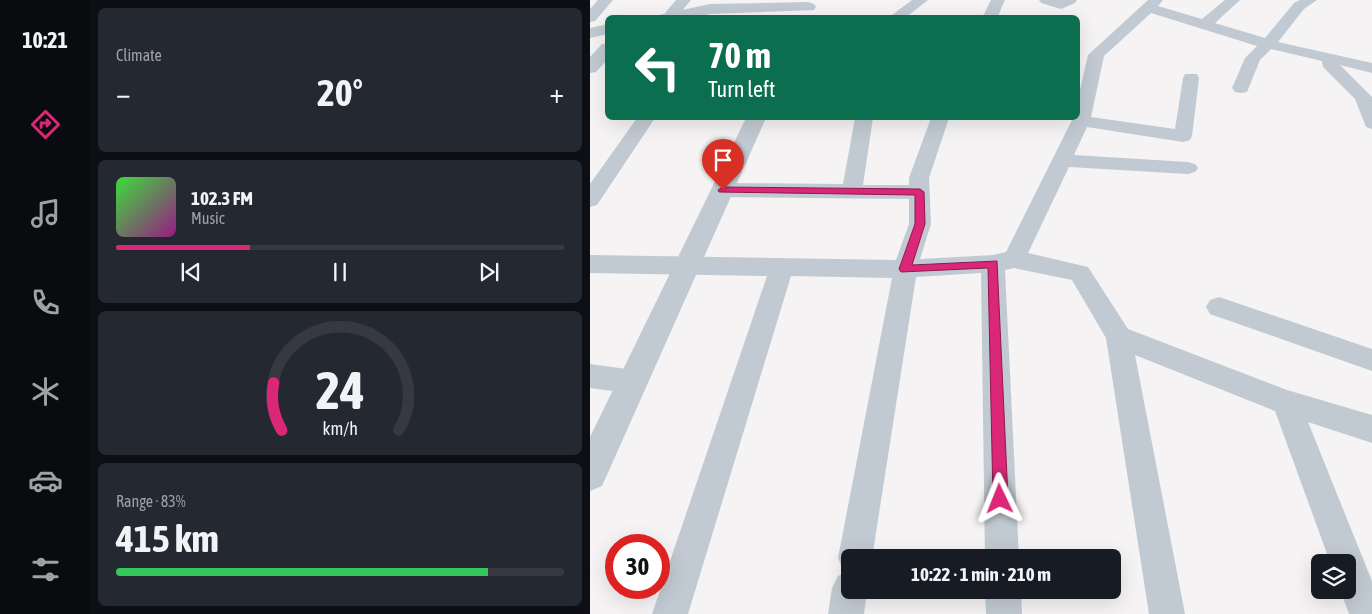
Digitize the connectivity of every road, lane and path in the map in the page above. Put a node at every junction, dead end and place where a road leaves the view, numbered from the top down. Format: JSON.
{"nodes":[{"id":1,"x":606,"y":0,"type":"edge"},
{"id":2,"x":684,"y":0,"type":"edge"},
{"id":3,"x":921,"y":0,"type":"edge"},
{"id":4,"x":998,"y":0,"type":"edge"},
{"id":5,"x":1046,"y":0,"type":"edge"},
{"id":6,"x":1233,"y":0,"type":"edge"},
{"id":7,"x":1310,"y":0,"type":"edge"},
{"id":8,"x":756,"y":3,"type":"edge"},
{"id":9,"x":1152,"y":4,"type":"edge"},
{"id":10,"x":807,"y":8,"type":"edge"},
{"id":11,"x":1066,"y":8,"type":"edge"},
{"id":12,"x":716,"y":13,"type":"edge"},
{"id":13,"x":670,"y":15,"type":"edge"},
{"id":14,"x":692,"y":15,"type":"edge"},
{"id":15,"x":899,"y":15,"type":"edge"},
{"id":16,"x":990,"y":15,"type":"edge"},
{"id":17,"x":590,"y":18,"type":"edge"},
{"id":18,"x":1204,"y":25,"type":"junction"},
{"id":19,"x":605,"y":30,"type":"edge"},
{"id":20,"x":590,"y":33,"type":"edge"},
{"id":21,"x":1268,"y":44,"type":"junction"},
{"id":22,"x":1330,"y":60,"type":"junction"},
{"id":23,"x":1372,"y":68,"type":"edge"},
{"id":24,"x":1191,"y":78,"type":"dead end"},
{"id":25,"x":1241,"y":88,"type":"dead end"},
{"id":26,"x":1080,"y":114,"type":"edge"},
{"id":27,"x":645,"y":120,"type":"edge"},
{"id":28,"x":755,"y":120,"type":"edge"},
{"id":29,"x":864,"y":120,"type":"edge"},
{"id":30,"x":939,"y":120,"type":"edge"},
{"id":31,"x":1078,"y":120,"type":"edge"},
{"id":32,"x":1372,"y":123,"type":"edge"},
{"id":33,"x":1062,"y":160,"type":"junction"},
{"id":34,"x":1188,"y":168,"type":"dead end"},
{"id":35,"x":723,"y":190,"type":"junction"},
{"id":36,"x":852,"y":192,"type":"junction"},
{"id":37,"x":920,"y":192,"type":"junction"},
{"id":38,"x":590,"y":200,"type":"edge"},
{"id":39,"x":1004,"y":261,"type":"junction"},
{"id":40,"x":590,"y":264,"type":"edge"},
{"id":41,"x":689,"y":264,"type":"junction"},
{"id":42,"x":782,"y":266,"type":"junction"},
{"id":43,"x":905,"y":269,"type":"junction"},
{"id":44,"x":1220,"y":307,"type":"dead end"},
{"id":45,"x":1119,"y":337,"type":"junction"},
{"id":46,"x":1372,"y":360,"type":"edge"},
{"id":47,"x":590,"y":376,"type":"edge"},
{"id":48,"x":634,"y":382,"type":"junction"},
{"id":49,"x":1286,"y":402,"type":"junction"},
{"id":50,"x":1372,"y":429,"type":"edge"},
{"id":51,"x":590,"y":474,"type":"edge"},
{"id":52,"x":857,"y":549,"type":"edge"},
{"id":53,"x":1002,"y":549,"type":"edge"},
{"id":54,"x":848,"y":599,"type":"edge"},
{"id":55,"x":1003,"y":599,"type":"edge"},
{"id":56,"x":670,"y":614,"type":"edge"},
{"id":57,"x":846,"y":614,"type":"edge"},
{"id":58,"x":1004,"y":614,"type":"edge"},
{"id":59,"x":1166,"y":614,"type":"edge"},
{"id":60,"x":1368,"y":614,"type":"edge"}],
"edges":[{"from":1,"to":17,"type":"street"},
{"from":2,"to":13,"type":"street"},
{"from":3,"to":15,"type":"street"},
{"from":4,"to":16,"type":"street"},
{"from":5,"to":11,"type":"street"},
{"from":6,"to":18,"type":"street"},
{"from":7,"to":21,"type":"street"},
{"from":8,"to":10,"type":"street"},
{"from":8,"to":12,"type":"street"},
{"from":9,"to":18,"type":"street"},
{"from":9,"to":26,"type":"street"},
{"from":12,"to":14,"type":"street"},
{"from":18,"to":21,"type":"street"},
{"from":19,"to":20,"type":"street"},
{"from":21,"to":22,"type":"street"},
{"from":21,"to":25,"type":"street"},
{"from":22,"to":23,"type":"street"},
{"from":22,"to":32,"type":"street"},
{"from":24,"to":26,"type":"street"},
{"from":27,"to":38,"type":"street"},
{"from":28,"to":35,"type":"street"},
{"from":29,"to":36,"type":"street"},
{"from":30,"to":37,"type":"street"},
{"from":31,"to":33,"type":"street"},
{"from":33,"to":34,"type":"street"},
{"from":33,"to":39,"type":"street"},
{"from":35,"to":36,"type":"street"},
{"from":35,"to":41,"type":"street"},
{"from":36,"to":37,"type":"street"},
{"from":37,"to":43,"type":"street"},
{"from":39,"to":43,"type":"street"},
{"from":39,"to":45,"type":"street"},
{"from":39,"to":53,"type":"street"},
{"from":40,"to":41,"type":"street"},
{"from":41,"to":42,"type":"street"},
{"from":41,"to":48,"type":"street"},
{"from":42,"to":43,"type":"street"},
{"from":42,"to":56,"type":"street"},
{"from":43,"to":52,"type":"street"},
{"from":44,"to":46,"type":"street"},
{"from":45,"to":49,"type":"street"},
{"from":45,"to":59,"type":"street"},
{"from":47,"to":48,"type":"street"},
{"from":48,"to":51,"type":"street"},
{"from":49,"to":50,"type":"street"},
{"from":49,"to":60,"type":"street"},
{"from":54,"to":57,"type":"street"},
{"from":55,"to":58,"type":"street"}]}
